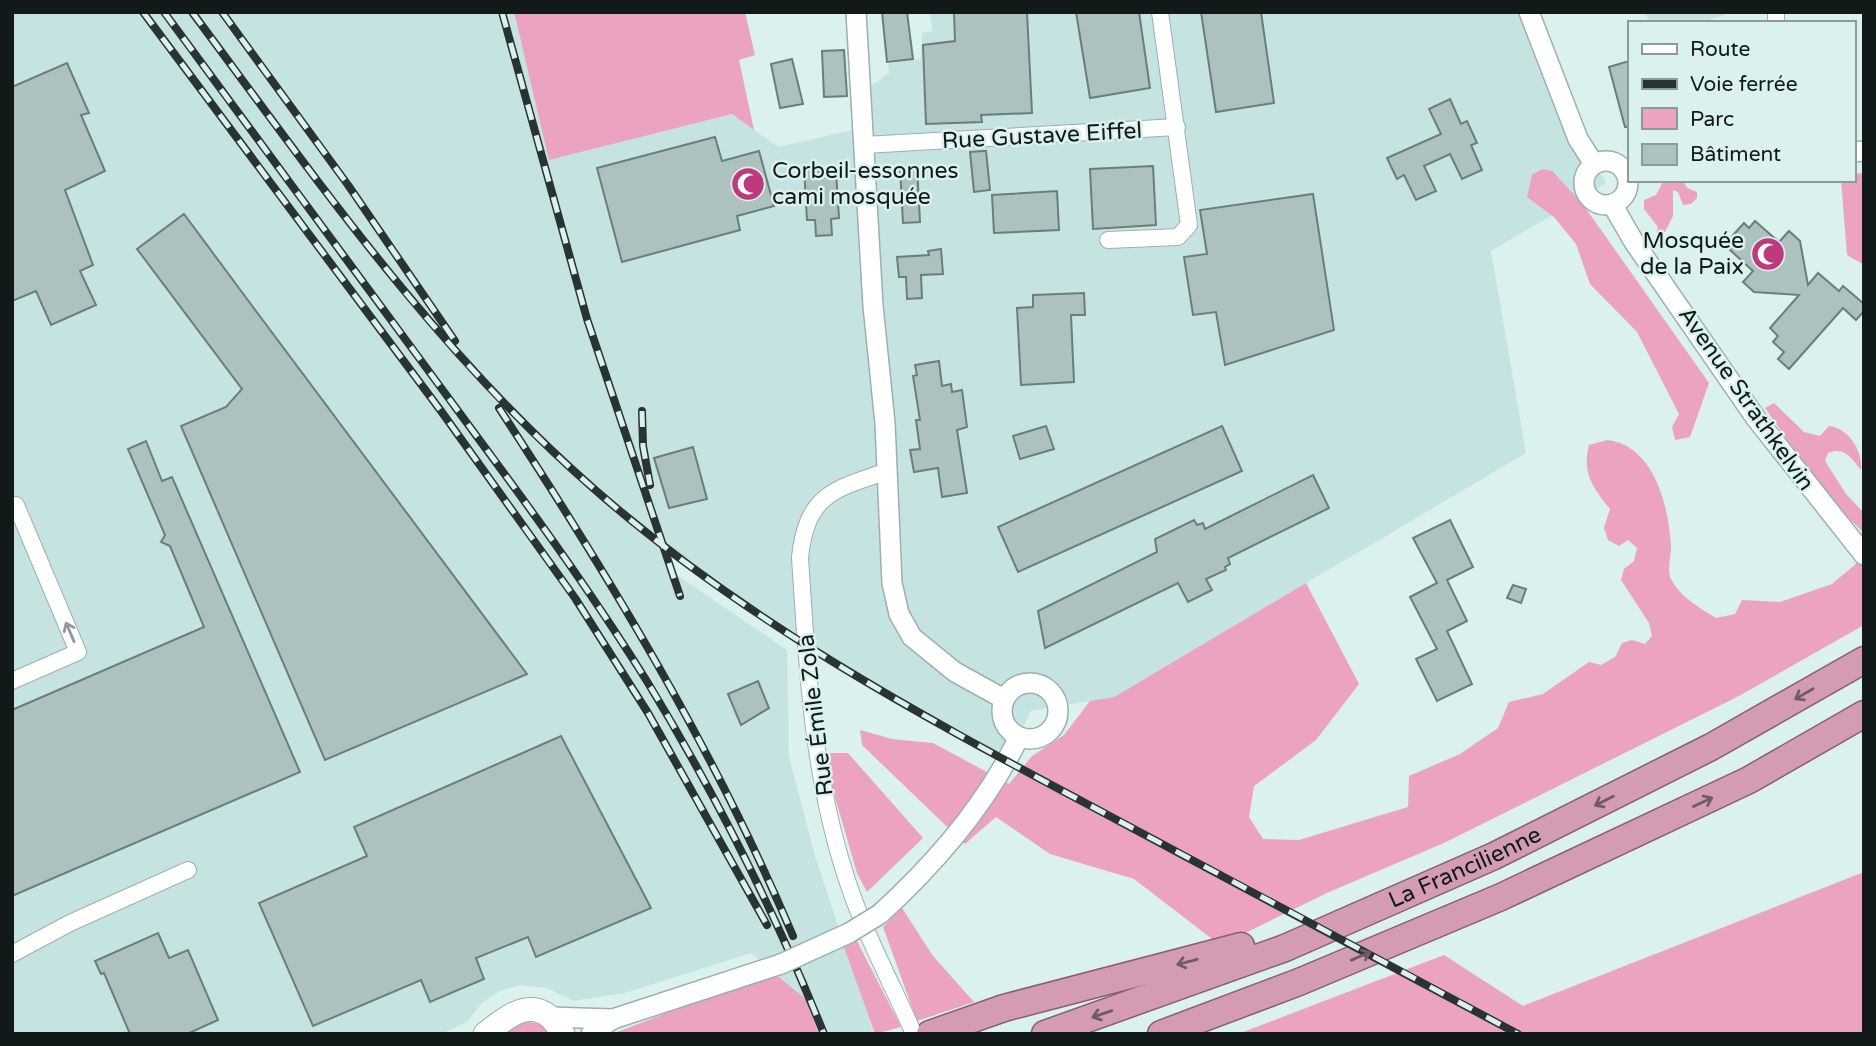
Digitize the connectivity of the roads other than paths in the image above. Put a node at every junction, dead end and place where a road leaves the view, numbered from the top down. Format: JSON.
{"nodes":[{"id":1,"x":856,"y":12,"type":"edge"},
{"id":2,"x":1160,"y":12,"type":"edge"},
{"id":3,"x":1529,"y":12,"type":"edge"},
{"id":4,"x":1177,"y":127,"type":"junction"},
{"id":5,"x":864,"y":145,"type":"junction"},
{"id":6,"x":1594,"y":164,"type":"junction"},
{"id":7,"x":1627,"y":171,"type":"edge"},
{"id":8,"x":1612,"y":204,"type":"junction"},
{"id":9,"x":1108,"y":240,"type":"dead end"},
{"id":10,"x":888,"y":471,"type":"junction"},
{"id":11,"x":12,"y":506,"type":"edge"},
{"id":12,"x":1864,"y":555,"type":"edge"},
{"id":13,"x":1864,"y":660,"type":"edge"},
{"id":14,"x":12,"y":681,"type":"edge"},
{"id":15,"x":1004,"y":699,"type":"junction"},
{"id":16,"x":1864,"y":713,"type":"edge"},
{"id":17,"x":1019,"y":737,"type":"junction"},
{"id":18,"x":188,"y":870,"type":"dead end"},
{"id":19,"x":1370,"y":908,"type":"junction"},
{"id":20,"x":12,"y":954,"type":"edge"},
{"id":21,"x":613,"y":1019,"type":"junction"},
{"id":22,"x":556,"y":1026,"type":"edge"},
{"id":23,"x":489,"y":1032,"type":"edge"},
{"id":24,"x":591,"y":1034,"type":"edge"},
{"id":25,"x":914,"y":1034,"type":"edge"},
{"id":26,"x":930,"y":1034,"type":"edge"},
{"id":27,"x":1045,"y":1034,"type":"edge"},
{"id":28,"x":1161,"y":1034,"type":"edge"}],
"edges":[{"from":1,"to":5,"type":"street"},
{"from":2,"to":4,"type":"street","name":"Rue Gustave Eiffel"},
{"from":3,"to":6,"type":"street"},
{"from":4,"to":5,"type":"street","name":"Rue Gustave Eiffel"},
{"from":4,"to":9,"type":"street","name":"Rue Gustave Eiffel"},
{"from":5,"to":10,"type":"street"},
{"from":6,"to":7,"type":"street"},
{"from":6,"to":8,"type":"street"},
{"from":7,"to":8,"type":"street"},
{"from":8,"to":12,"type":"street","name":"Avenue Strathkelvin"},
{"from":10,"to":15,"type":"street"},
{"from":10,"to":25,"type":"street","name":"Rue Émile Zola"},
{"from":14,"to":11,"type":"street","one_way":true},
{"from":13,"to":19,"type":"highway","name":"La Francilienne","one_way":true},
{"from":15,"to":17,"type":"street"},
{"from":15,"to":17,"type":"street"},
{"from":28,"to":16,"type":"highway","name":"La Francilienne","one_way":true},
{"from":17,"to":21,"type":"street","bridge":true},
{"from":18,"to":20,"type":"street"},
{"from":19,"to":26,"type":"highway","one_way":true},
{"from":19,"to":27,"type":"highway","name":"La Francilienne","one_way":true},
{"from":21,"to":22,"type":"street"},
{"from":21,"to":24,"type":"street"},
{"from":22,"to":23,"type":"main road"}]}
